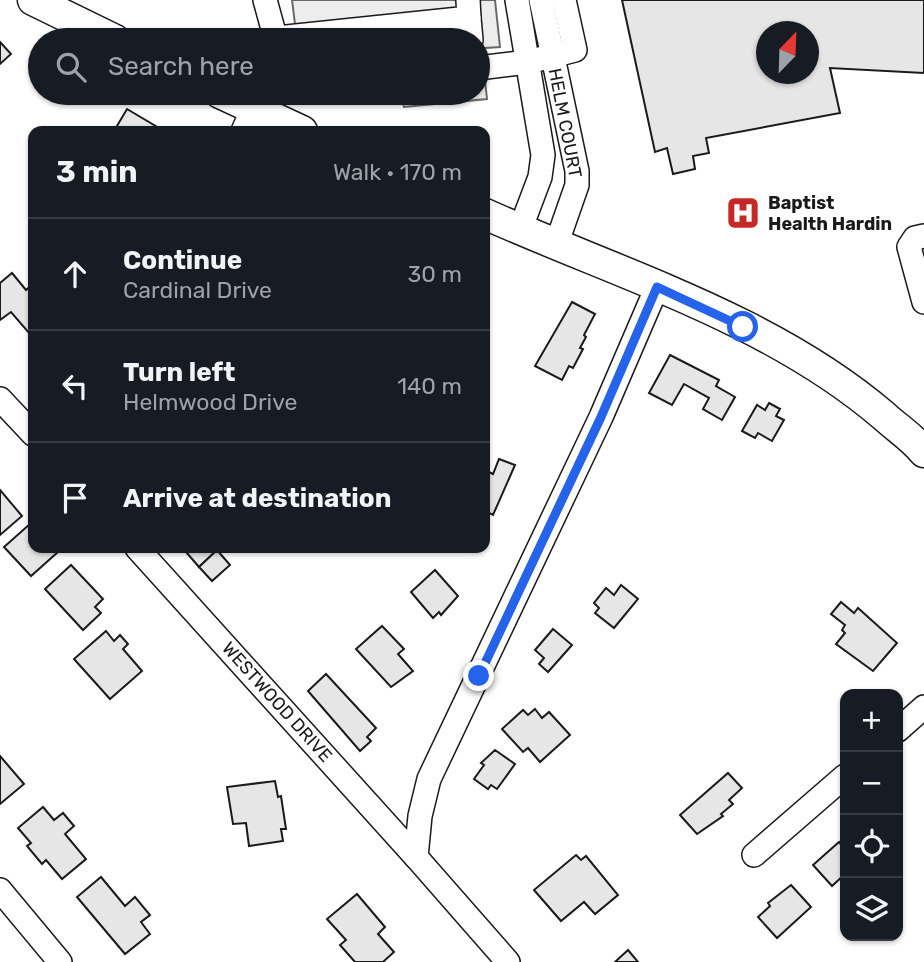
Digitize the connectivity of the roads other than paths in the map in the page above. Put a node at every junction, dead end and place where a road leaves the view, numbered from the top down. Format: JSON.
{"nodes":[{"id":1,"x":33,"y":0,"type":"edge"},
{"id":2,"x":265,"y":0,"type":"edge"},
{"id":3,"x":517,"y":0,"type":"edge"},
{"id":4,"x":541,"y":0,"type":"edge"},
{"id":5,"x":564,"y":0,"type":"edge"},
{"id":6,"x":469,"y":19,"type":"edge"},
{"id":7,"x":90,"y":28,"type":"edge"},
{"id":8,"x":273,"y":28,"type":"edge"},
{"id":9,"x":406,"y":28,"type":"edge"},
{"id":10,"x":552,"y":57,"type":"junction"},
{"id":11,"x":528,"y":62,"type":"junction"},
{"id":12,"x":490,"y":67,"type":"edge"},
{"id":13,"x":252,"y":111,"type":"edge"},
{"id":14,"x":290,"y":126,"type":"edge"},
{"id":15,"x":490,"y":216,"type":"edge"},
{"id":16,"x":520,"y":230,"type":"junction"},
{"id":17,"x":924,"y":236,"type":"edge"},
{"id":18,"x":556,"y":245,"type":"junction"},
{"id":19,"x":657,"y":287,"type":"junction"},
{"id":20,"x":924,"y":302,"type":"edge"},
{"id":21,"x":0,"y":399,"type":"edge"},
{"id":22,"x":28,"y":429,"type":"edge"},
{"id":23,"x":923,"y":447,"type":"edge"},
{"id":24,"x":142,"y":553,"type":"edge"},
{"id":25,"x":924,"y":707,"type":"edge"},
{"id":26,"x":903,"y":726,"type":"edge"},
{"id":27,"x":840,"y":780,"type":"edge"},
{"id":28,"x":754,"y":856,"type":"dead end"},
{"id":29,"x":416,"y":857,"type":"junction"},
{"id":30,"x":0,"y":890,"type":"edge"},
{"id":31,"x":60,"y":962,"type":"edge"},
{"id":32,"x":508,"y":962,"type":"edge"}],
"edges":[{"from":1,"to":7,"type":"main road"},
{"from":2,"to":8,"type":"street"},
{"from":3,"to":11,"type":"street","name":"HELM COURT"},
{"from":4,"to":10,"type":"street","name":"HELM COURT"},
{"from":5,"to":10,"type":"street"},
{"from":6,"to":9,"type":"street"},
{"from":10,"to":11,"type":"street"},
{"from":10,"to":18,"type":"street","name":"HELM COURT"},
{"from":11,"to":12,"type":"street"},
{"from":11,"to":16,"type":"street","name":"HELM COURT"},
{"from":13,"to":14,"type":"main road"},
{"from":15,"to":16,"type":"main road"},
{"from":16,"to":18,"type":"main road"},
{"from":17,"to":20,"type":"street"},
{"from":18,"to":19,"type":"main road"},
{"from":19,"to":23,"type":"main road"},
{"from":19,"to":29,"type":"street"},
{"from":21,"to":22,"type":"street"},
{"from":24,"to":29,"type":"street","name":"WESTWOOD DRIVE"},
{"from":25,"to":26,"type":"street"},
{"from":27,"to":28,"type":"street"},
{"from":29,"to":32,"type":"street","name":"WESTWOOD DRIVE"},
{"from":30,"to":31,"type":"street"}]}
